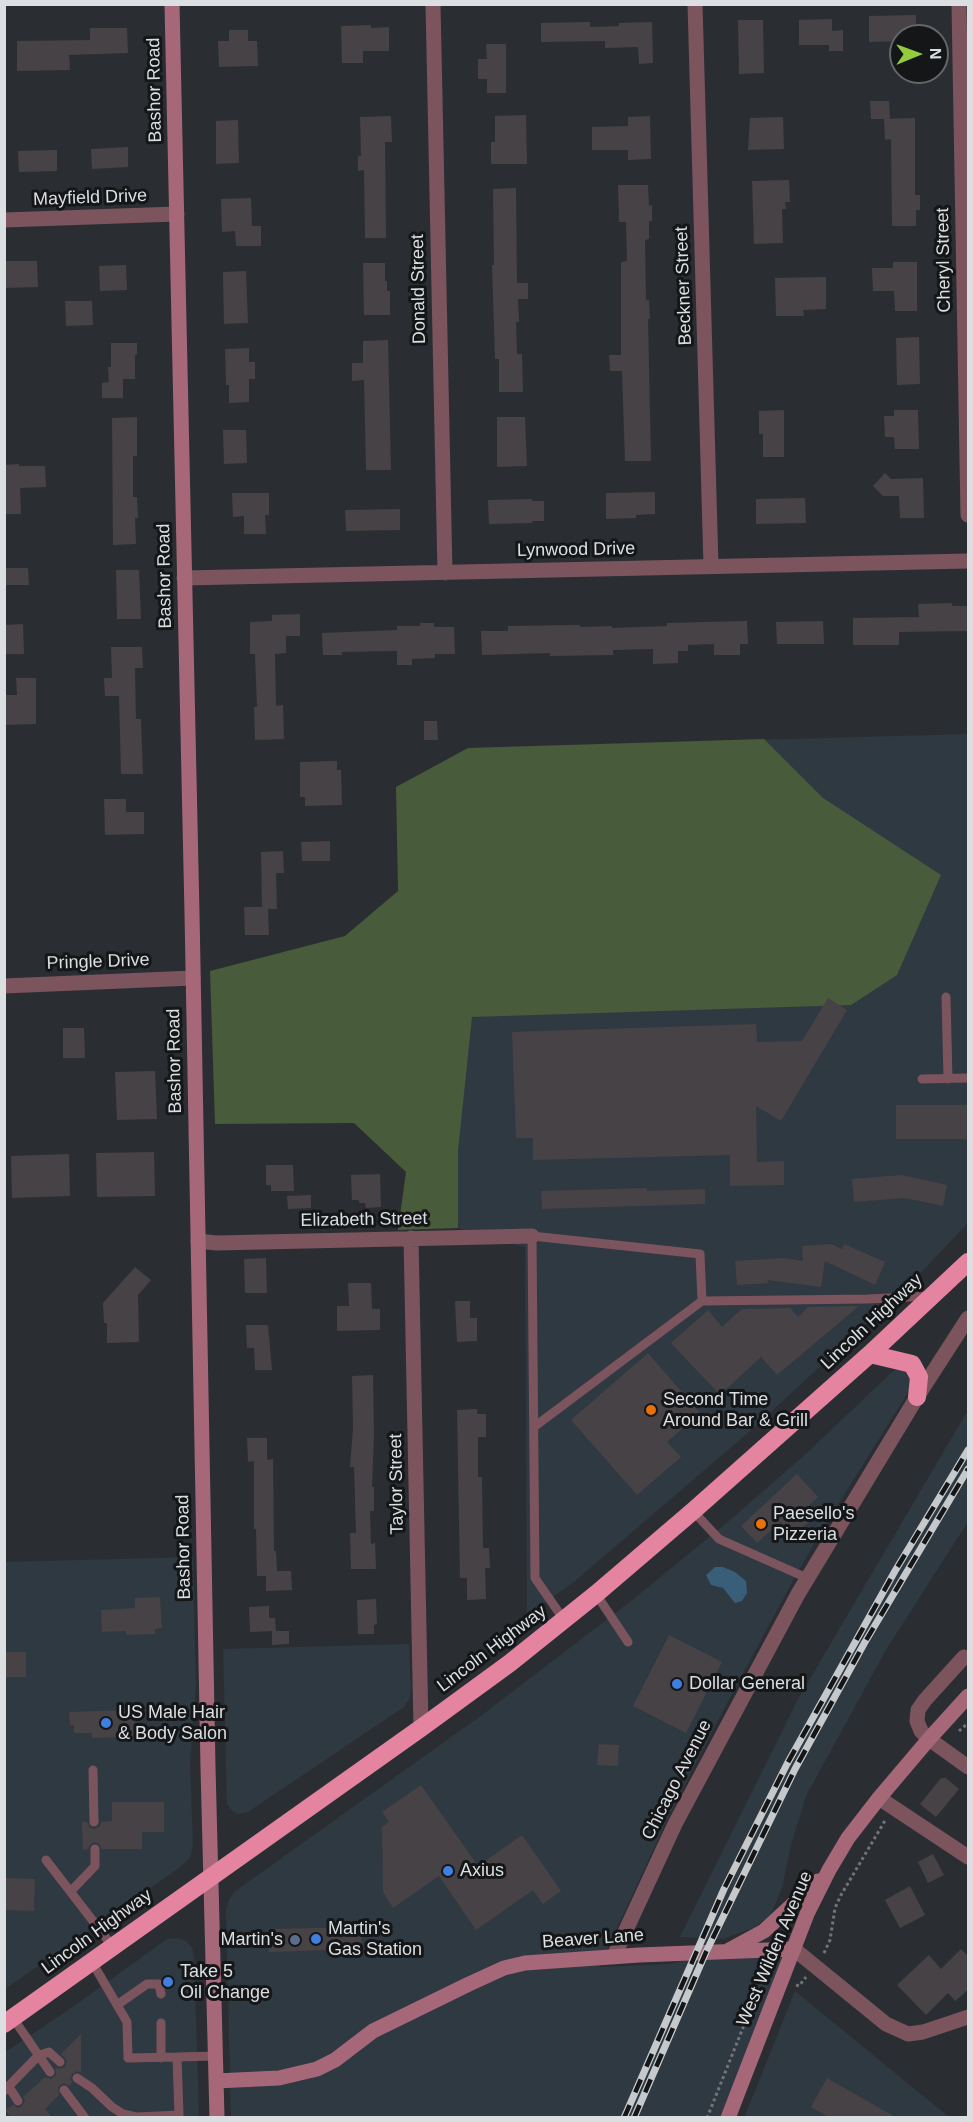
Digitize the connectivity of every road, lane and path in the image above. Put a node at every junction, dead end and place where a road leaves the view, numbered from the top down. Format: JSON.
{"nodes":[{"id":1,"x":172,"y":4,"type":"edge"},
{"id":2,"x":433,"y":4,"type":"edge"},
{"id":3,"x":695,"y":4,"type":"edge"},
{"id":4,"x":959,"y":4,"type":"edge"},
{"id":5,"x":177,"y":214,"type":"junction"},
{"id":6,"x":4,"y":220,"type":"edge"},
{"id":7,"x":969,"y":515,"type":"edge"},
{"id":8,"x":969,"y":561,"type":"edge"},
{"id":9,"x":711,"y":566,"type":"junction"},
{"id":10,"x":445,"y":573,"type":"junction"},
{"id":11,"x":184,"y":579,"type":"junction"},
{"id":12,"x":193,"y":978,"type":"junction"},
{"id":13,"x":4,"y":986,"type":"edge"},
{"id":14,"x":946,"y":997,"type":"dead end"},
{"id":15,"x":969,"y":1078,"type":"edge"},
{"id":16,"x":922,"y":1079,"type":"dead end"},
{"id":17,"x":948,"y":1079,"type":"junction"},
{"id":18,"x":532,"y":1236,"type":"junction"},
{"id":19,"x":411,"y":1238,"type":"junction"},
{"id":20,"x":198,"y":1241,"type":"junction"},
{"id":21,"x":969,"y":1262,"type":"edge"},
{"id":22,"x":931,"y":1296,"type":"junction"},
{"id":23,"x":702,"y":1301,"type":"junction"},
{"id":24,"x":969,"y":1318,"type":"edge"},
{"id":25,"x":870,"y":1354,"type":"junction"},
{"id":26,"x":917,"y":1397,"type":"junction"},
{"id":27,"x":534,"y":1427,"type":"junction"},
{"id":28,"x":693,"y":1511,"type":"junction"},
{"id":29,"x":807,"y":1578,"type":"junction"},
{"id":30,"x":596,"y":1594,"type":"junction"},
{"id":31,"x":564,"y":1620,"type":"junction"},
{"id":32,"x":627,"y":1642,"type":"dead end"},
{"id":33,"x":967,"y":1657,"type":"edge"},
{"id":34,"x":969,"y":1696,"type":"edge"},
{"id":35,"x":969,"y":1723,"type":"edge"},
{"id":36,"x":421,"y":1728,"type":"junction"},
{"id":37,"x":929,"y":1739,"type":"junction"},
{"id":38,"x":942,"y":1748,"type":"junction"},
{"id":39,"x":967,"y":1762,"type":"edge"},
{"id":40,"x":93,"y":1770,"type":"dead end"},
{"id":41,"x":879,"y":1798,"type":"junction"},
{"id":42,"x":894,"y":1808,"type":"junction"},
{"id":43,"x":94,"y":1822,"type":"dead end"},
{"id":44,"x":95,"y":1849,"type":"dead end"},
{"id":45,"x":969,"y":1857,"type":"edge"},
{"id":46,"x":46,"y":1860,"type":"dead end"},
{"id":47,"x":829,"y":1870,"type":"junction"},
{"id":48,"x":210,"y":1876,"type":"junction"},
{"id":49,"x":70,"y":1891,"type":"junction"},
{"id":50,"x":113,"y":1947,"type":"junction"},
{"id":51,"x":794,"y":1949,"type":"junction"},
{"id":52,"x":725,"y":1951,"type":"junction"},
{"id":53,"x":614,"y":1956,"type":"junction"},
{"id":54,"x":92,"y":1962,"type":"junction"},
{"id":55,"x":814,"y":1967,"type":"junction"},
{"id":56,"x":780,"y":1983,"type":"junction"},
{"id":57,"x":161,"y":1994,"type":"dead end"},
{"id":58,"x":117,"y":2005,"type":"junction"},
{"id":59,"x":969,"y":2017,"type":"edge"},
{"id":60,"x":9,"y":2021,"type":"edge"},
{"id":61,"x":161,"y":2023,"type":"dead end"},
{"id":62,"x":38,"y":2056,"type":"junction"},
{"id":63,"x":216,"y":2056,"type":"junction"},
{"id":64,"x":177,"y":2057,"type":"junction"},
{"id":65,"x":161,"y":2058,"type":"junction"},
{"id":66,"x":60,"y":2062,"type":"dead end"},
{"id":67,"x":50,"y":2072,"type":"dead end"},
{"id":68,"x":77,"y":2078,"type":"dead end"},
{"id":69,"x":216,"y":2081,"type":"junction"},
{"id":70,"x":7,"y":2089,"type":"edge"},
{"id":71,"x":64,"y":2091,"type":"dead end"},
{"id":72,"x":18,"y":2100,"type":"dead end"},
{"id":73,"x":85,"y":2118,"type":"edge"},
{"id":74,"x":217,"y":2118,"type":"edge"},
{"id":75,"x":707,"y":2118,"type":"edge"},
{"id":76,"x":728,"y":2118,"type":"edge"}],
"edges":[{"from":1,"to":5,"type":"street","name":"Bashor Road"},
{"from":2,"to":10,"type":"street","name":"Donald Street"},
{"from":3,"to":9,"type":"street","name":"Beckner Street"},
{"from":4,"to":7,"type":"street","name":"Cheryl Street"},
{"from":5,"to":6,"type":"street","name":"Mayfield Drive"},
{"from":5,"to":11,"type":"street","name":"Bashor Road"},
{"from":8,"to":9,"type":"street","name":"Lynwood Drive"},
{"from":9,"to":10,"type":"street","name":"Lynwood Drive"},
{"from":10,"to":11,"type":"street","name":"Lynwood Drive"},
{"from":11,"to":12,"type":"street","name":"Bashor Road"},
{"from":12,"to":13,"type":"street","name":"Pringle Drive"},
{"from":12,"to":20,"type":"street","name":"Bashor Road"},
{"from":14,"to":17,"type":"lane"},
{"from":15,"to":17,"type":"lane"},
{"from":16,"to":17,"type":"lane"},
{"from":18,"to":19,"type":"street","name":"Elizabeth Street"},
{"from":18,"to":23,"type":"lane"},
{"from":18,"to":27,"type":"lane"},
{"from":19,"to":20,"type":"street","name":"Elizabeth Street"},
{"from":19,"to":36,"type":"street","name":"Taylor Street"},
{"from":20,"to":48,"type":"street","name":"Bashor Road"},
{"from":21,"to":22,"type":"highway","name":"Lincoln Highway"},
{"from":22,"to":23,"type":"lane"},
{"from":22,"to":25,"type":"highway","name":"Lincoln Highway"},
{"from":23,"to":27,"type":"lane"},
{"from":24,"to":26,"type":"street","name":"Chicago Avenue"},
{"from":25,"to":26,"type":"highway"},
{"from":25,"to":28,"type":"highway","name":"Lincoln Highway"},
{"from":26,"to":29,"type":"street","name":"Chicago Avenue"},
{"from":27,"to":31,"type":"lane"},
{"from":28,"to":29,"type":"lane"},
{"from":28,"to":30,"type":"highway","name":"Lincoln Highway"},
{"from":29,"to":53,"type":"street","name":"Chicago Avenue"},
{"from":30,"to":31,"type":"highway","name":"Lincoln Highway"},
{"from":30,"to":32,"type":"lane"},
{"from":31,"to":36,"type":"highway","name":"Lincoln Highway"},
{"from":33,"to":37,"type":"street"},
{"from":34,"to":37,"type":"street","name":"West Wilden Avenue"},
{"from":35,"to":38,"type":"path"},
{"from":36,"to":48,"type":"highway","name":"Lincoln Highway"},
{"from":37,"to":38,"type":"street"},
{"from":37,"to":41,"type":"street","name":"West Wilden Avenue"},
{"from":38,"to":39,"type":"street"},
{"from":40,"to":43,"type":"lane"},
{"from":41,"to":42,"type":"street"},
{"from":41,"to":47,"type":"street","name":"West Wilden Avenue"},
{"from":42,"to":45,"type":"street"},
{"from":42,"to":55,"type":"path"},
{"from":44,"to":49,"type":"lane"},
{"from":46,"to":49,"type":"lane"},
{"from":47,"to":51,"type":"street","name":"West Wilden Avenue"},
{"from":47,"to":52,"type":"street"},
{"from":48,"to":50,"type":"highway","name":"Lincoln Highway"},
{"from":48,"to":63,"type":"street","name":"Bashor Road"},
{"from":49,"to":50,"type":"lane"},
{"from":50,"to":54,"type":"highway","name":"Lincoln Highway"},
{"from":51,"to":52,"type":"street","name":"Beaver Lane"},
{"from":51,"to":55,"type":"street"},
{"from":51,"to":56,"type":"street","name":"West Wilden Avenue"},
{"from":52,"to":53,"type":"street","name":"Beaver Lane"},
{"from":53,"to":69,"type":"street","name":"Beaver Lane"},
{"from":54,"to":58,"type":"lane"},
{"from":54,"to":60,"type":"highway","name":"Lincoln Highway"},
{"from":55,"to":56,"type":"path"},
{"from":55,"to":59,"type":"street"},
{"from":56,"to":75,"type":"path"},
{"from":56,"to":76,"type":"street","name":"West Wilden Avenue"},
{"from":57,"to":58,"type":"lane"},
{"from":58,"to":65,"type":"lane"},
{"from":60,"to":62,"type":"lane"},
{"from":61,"to":65,"type":"lane"},
{"from":62,"to":66,"type":"lane"},
{"from":62,"to":67,"type":"lane"},
{"from":62,"to":70,"type":"lane"},
{"from":63,"to":64,"type":"lane"},
{"from":63,"to":69,"type":"street","name":"Bashor Road"},
{"from":64,"to":65,"type":"lane"},
{"from":64,"to":68,"type":"lane"},
{"from":69,"to":74,"type":"street","name":"Bashor Road"},
{"from":70,"to":72,"type":"lane"},
{"from":71,"to":73,"type":"lane"}]}
